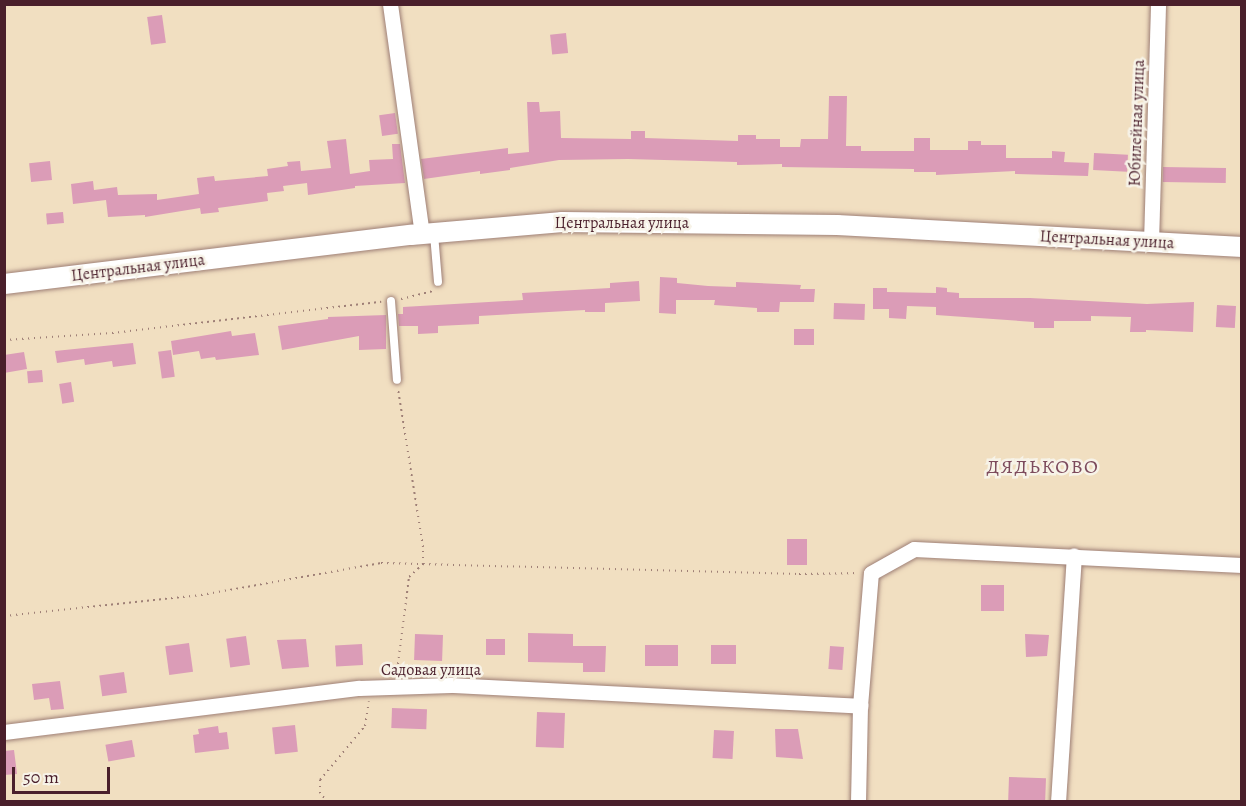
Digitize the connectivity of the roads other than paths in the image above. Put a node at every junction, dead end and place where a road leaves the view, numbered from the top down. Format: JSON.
{"nodes":[{"id":1,"x":390,"y":4,"type":"edge"},
{"id":2,"x":1158,"y":4,"type":"edge"},
{"id":3,"x":428,"y":233,"type":"junction"},
{"id":4,"x":1151,"y":242,"type":"junction"},
{"id":5,"x":1242,"y":247,"type":"edge"},
{"id":6,"x":4,"y":284,"type":"edge"},
{"id":7,"x":438,"y":286,"type":"road end"},
{"id":8,"x":391,"y":301,"type":"road end"},
{"id":9,"x":397,"y":381,"type":"road end"},
{"id":10,"x":1074,"y":556,"type":"junction"},
{"id":11,"x":1242,"y":565,"type":"edge"},
{"id":12,"x":860,"y":706,"type":"junction"},
{"id":13,"x":4,"y":732,"type":"edge"},
{"id":14,"x":858,"y":801,"type":"edge"},
{"id":15,"x":1058,"y":801,"type":"edge"}],
"edges":[{"from":1,"to":3,"type":"street"},
{"from":2,"to":4,"type":"street","name":"Юбилейная улица"},
{"from":3,"to":4,"type":"street","name":"Центральная улица"},
{"from":3,"to":6,"type":"street","name":"Центральная улица"},
{"from":3,"to":7,"type":"lane"},
{"from":4,"to":5,"type":"street","name":"Центральная улица"},
{"from":8,"to":9,"type":"lane"},
{"from":10,"to":11,"type":"street"},
{"from":10,"to":12,"type":"street"},
{"from":10,"to":15,"type":"street"},
{"from":12,"to":13,"type":"street","name":"Садовая улица"},
{"from":12,"to":14,"type":"street"}]}
